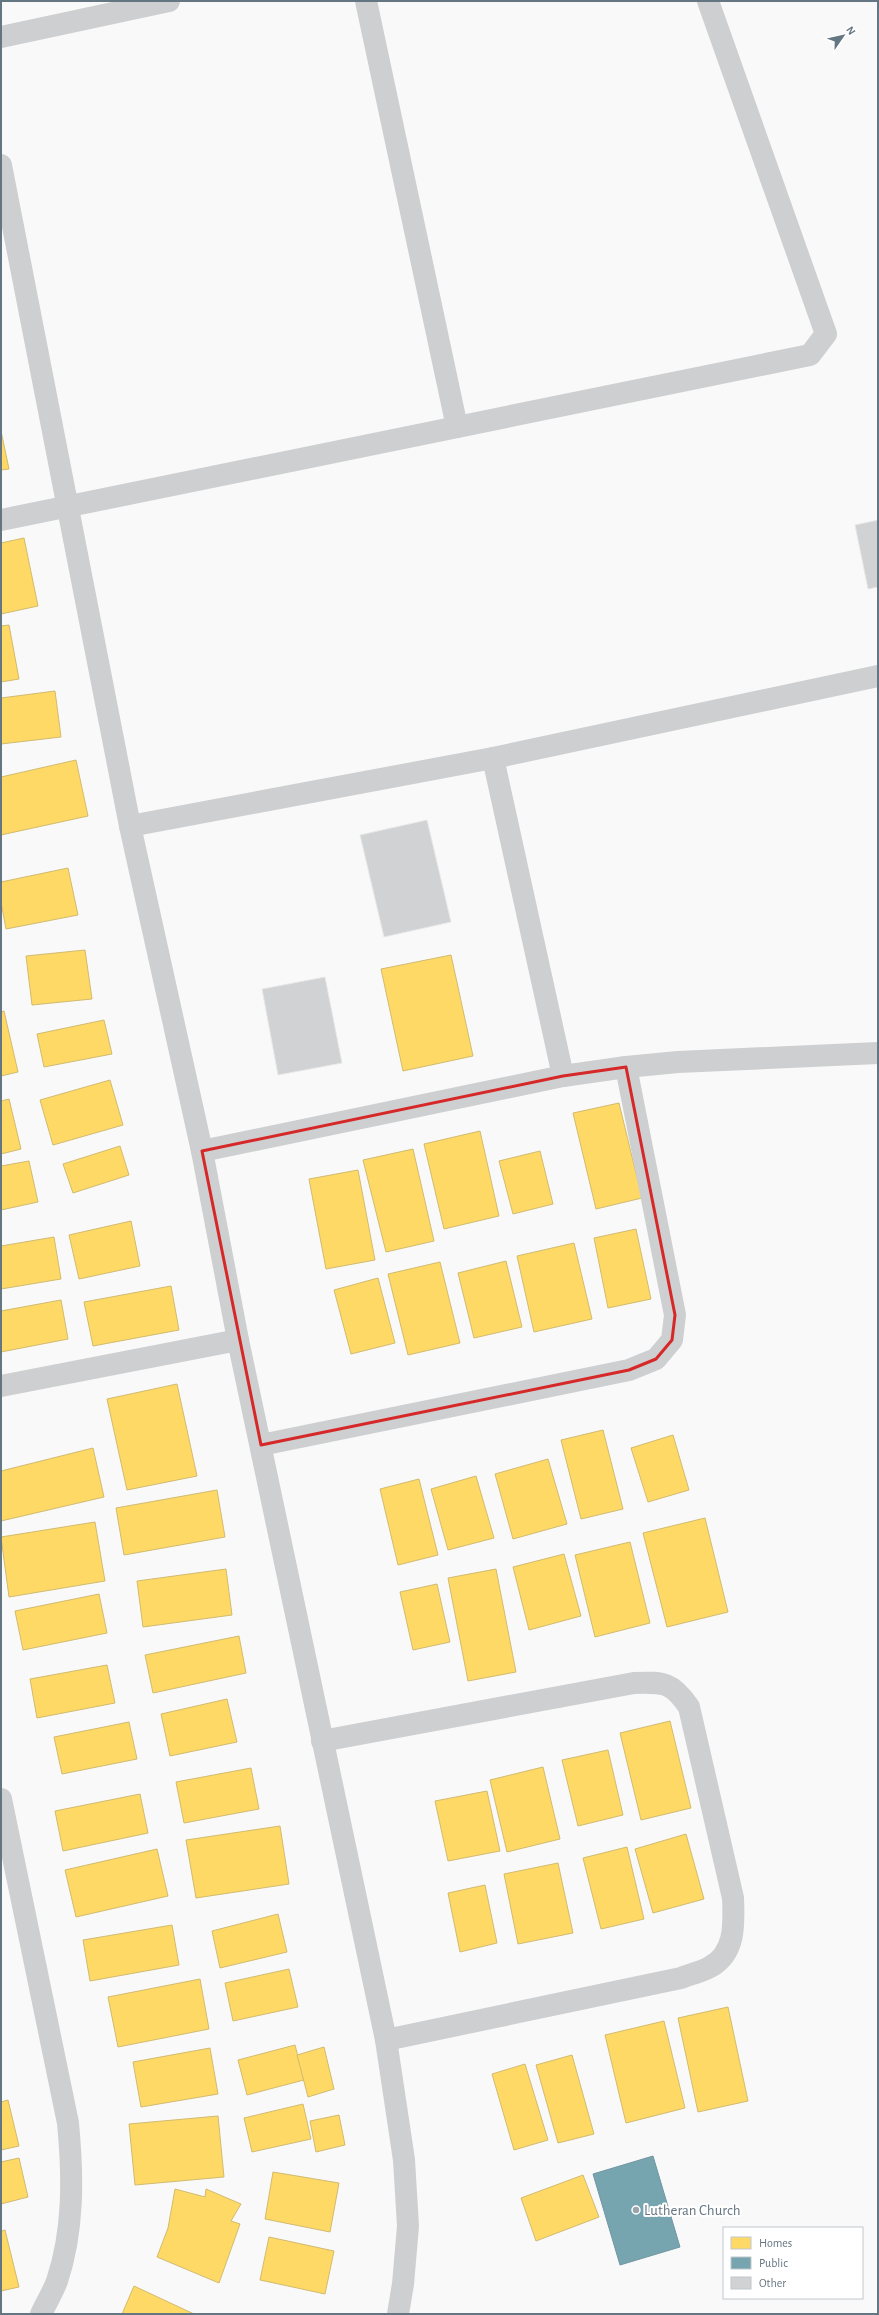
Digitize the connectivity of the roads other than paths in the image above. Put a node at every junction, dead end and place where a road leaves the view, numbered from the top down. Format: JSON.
{"nodes":[{"id":1,"x":169,"y":1,"type":"edge"},
{"id":2,"x":366,"y":1,"type":"edge"},
{"id":3,"x":708,"y":1,"type":"edge"},
{"id":4,"x":1,"y":37,"type":"edge"},
{"id":5,"x":1,"y":165,"type":"edge"},
{"id":6,"x":457,"y":427,"type":"junction"},
{"id":7,"x":68,"y":507,"type":"junction"},
{"id":8,"x":1,"y":520,"type":"edge"},
{"id":9,"x":878,"y":676,"type":"edge"},
{"id":10,"x":493,"y":758,"type":"junction"},
{"id":11,"x":130,"y":826,"type":"junction"},
{"id":12,"x":878,"y":1053,"type":"edge"},
{"id":13,"x":626,"y":1067,"type":"junction"},
{"id":14,"x":563,"y":1076,"type":"junction"},
{"id":15,"x":202,"y":1151,"type":"junction"},
{"id":16,"x":238,"y":1340,"type":"junction"},
{"id":17,"x":1,"y":1386,"type":"edge"},
{"id":18,"x":261,"y":1445,"type":"junction"},
{"id":19,"x":322,"y":1741,"type":"junction"},
{"id":20,"x":1,"y":1799,"type":"edge"},
{"id":21,"x":386,"y":2040,"type":"junction"},
{"id":22,"x":41,"y":2314,"type":"edge"},
{"id":23,"x":398,"y":2314,"type":"edge"}],
"edges":[{"from":1,"to":4,"type":"street"},
{"from":2,"to":6,"type":"street"},
{"from":3,"to":6,"type":"street"},
{"from":5,"to":7,"type":"street"},
{"from":6,"to":7,"type":"street"},
{"from":7,"to":8,"type":"street"},
{"from":7,"to":11,"type":"street"},
{"from":9,"to":10,"type":"street"},
{"from":10,"to":11,"type":"street"},
{"from":10,"to":14,"type":"street"},
{"from":11,"to":15,"type":"street"},
{"from":12,"to":13,"type":"street"},
{"from":13,"to":14,"type":"street"},
{"from":13,"to":18,"type":"street"},
{"from":14,"to":15,"type":"street"},
{"from":15,"to":16,"type":"street"},
{"from":16,"to":17,"type":"street"},
{"from":16,"to":18,"type":"street"},
{"from":18,"to":19,"type":"street"},
{"from":19,"to":21,"type":"street"},
{"from":19,"to":21,"type":"street"},
{"from":20,"to":22,"type":"street"},
{"from":21,"to":23,"type":"street"}]}
